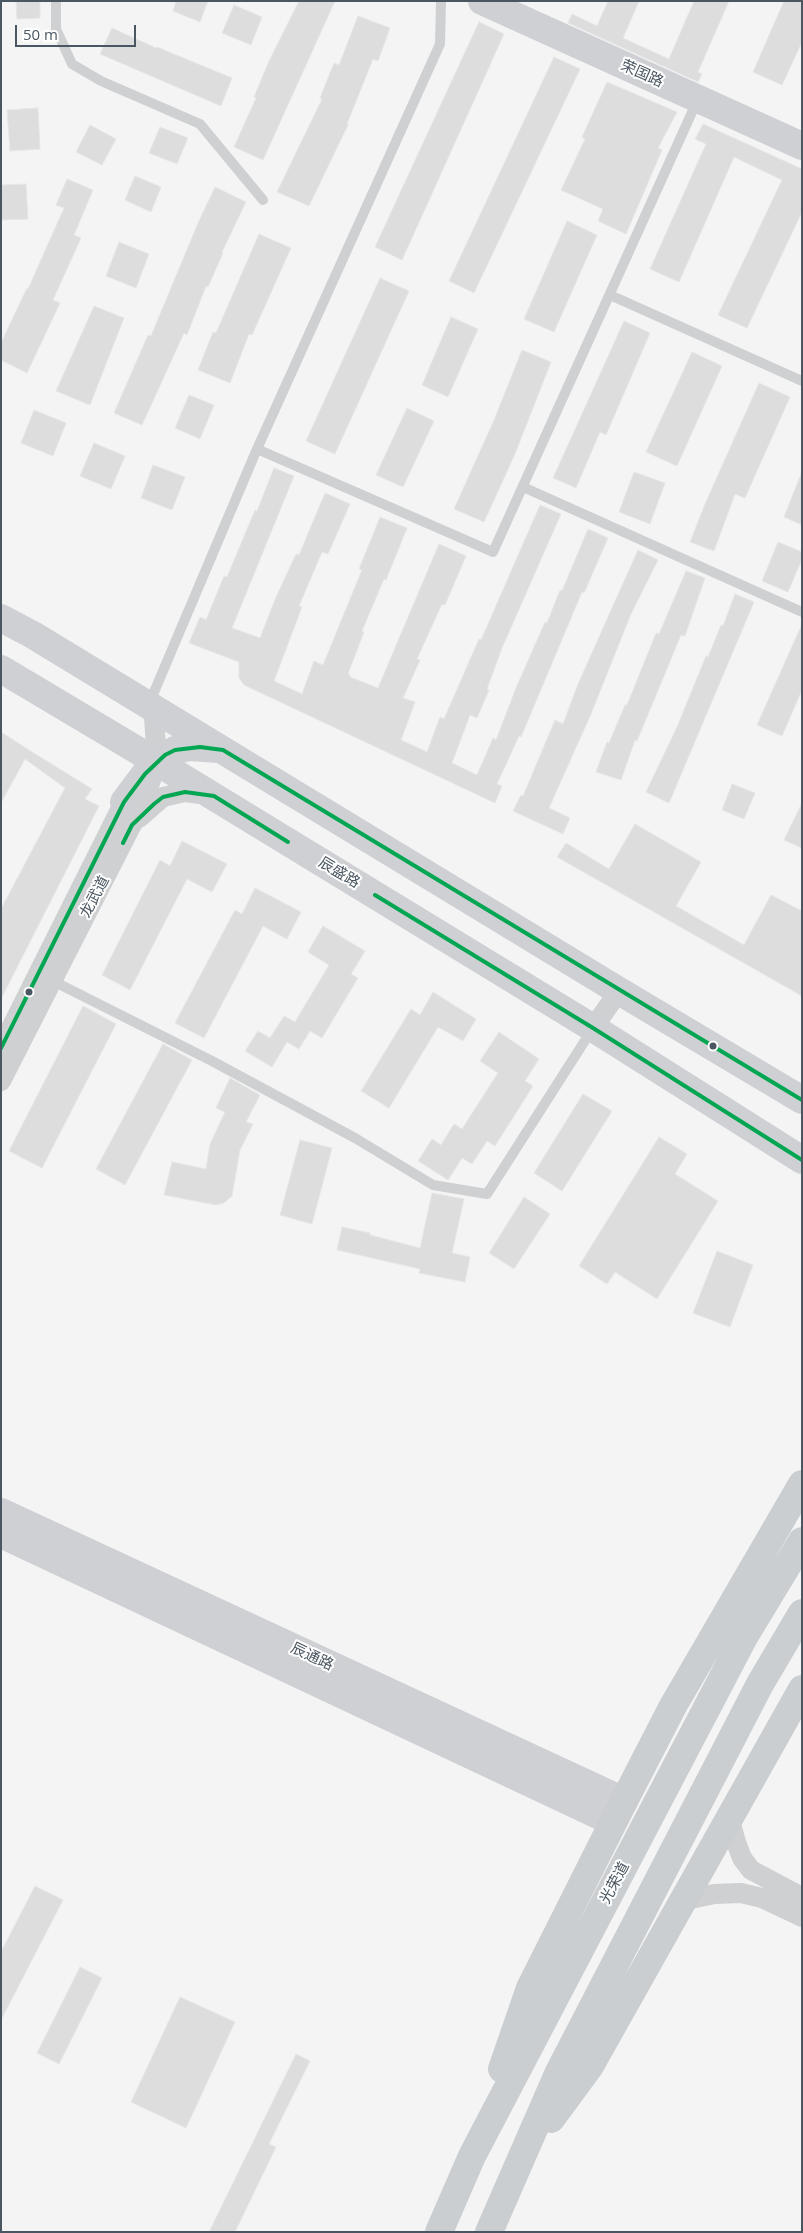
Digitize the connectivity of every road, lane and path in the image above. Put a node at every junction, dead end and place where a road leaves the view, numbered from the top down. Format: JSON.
{"nodes":[{"id":1,"x":56,"y":1,"type":"edge"},
{"id":2,"x":441,"y":1,"type":"edge"},
{"id":3,"x":482,"y":1,"type":"edge"},
{"id":4,"x":698,"y":99,"type":"junction"},
{"id":5,"x":802,"y":146,"type":"edge"},
{"id":6,"x":263,"y":200,"type":"dead end"},
{"id":7,"x":610,"y":295,"type":"junction"},
{"id":8,"x":802,"y":381,"type":"edge"},
{"id":9,"x":257,"y":449,"type":"junction"},
{"id":10,"x":523,"y":487,"type":"junction"},
{"id":11,"x":802,"y":612,"type":"edge"},
{"id":12,"x":1,"y":618,"type":"edge"},
{"id":13,"x":1,"y":669,"type":"edge"},
{"id":14,"x":148,"y":705,"type":"junction"},
{"id":15,"x":223,"y":750,"type":"junction"},
{"id":16,"x":149,"y":757,"type":"junction"},
{"id":17,"x":214,"y":796,"type":"junction"},
{"id":18,"x":128,"y":814,"type":"junction"},
{"id":19,"x":46,"y":977,"type":"junction"},
{"id":20,"x":619,"y":991,"type":"junction"},
{"id":21,"x":593,"y":1028,"type":"junction"},
{"id":22,"x":1,"y":1048,"type":"edge"},
{"id":23,"x":1,"y":1081,"type":"edge"},
{"id":24,"x":802,"y":1100,"type":"edge"},
{"id":25,"x":802,"y":1160,"type":"edge"},
{"id":26,"x":802,"y":1484,"type":"edge"},
{"id":27,"x":1,"y":1512,"type":"edge"},
{"id":28,"x":1,"y":1534,"type":"edge"},
{"id":29,"x":802,"y":1541,"type":"edge"},
{"id":30,"x":802,"y":1613,"type":"edge"},
{"id":31,"x":802,"y":1689,"type":"edge"},
{"id":32,"x":618,"y":1812,"type":"junction"},
{"id":33,"x":729,"y":1816,"type":"junction"},
{"id":34,"x":802,"y":1897,"type":"edge"},
{"id":35,"x":682,"y":1901,"type":"junction"},
{"id":36,"x":802,"y":1917,"type":"edge"},
{"id":37,"x":472,"y":2156,"type":"junction"},
{"id":38,"x":520,"y":2160,"type":"junction"},
{"id":39,"x":439,"y":2232,"type":"edge"},
{"id":40,"x":489,"y":2232,"type":"edge"}],
"edges":[{"from":1,"to":6,"type":"lane"},
{"from":2,"to":9,"type":"lane"},
{"from":3,"to":4,"type":"main road","name":"荣国路"},
{"from":4,"to":5,"type":"main road","name":"荣国路"},
{"from":4,"to":7,"type":"lane"},
{"from":7,"to":8,"type":"lane"},
{"from":7,"to":10,"type":"lane"},
{"from":9,"to":10,"type":"lane"},
{"from":9,"to":14,"type":"lane"},
{"from":10,"to":11,"type":"lane"},
{"from":12,"to":14,"type":"main road"},
{"from":13,"to":16,"type":"main road","name":"辰盛路"},
{"from":14,"to":15,"type":"main road"},
{"from":14,"to":16,"type":"street"},
{"from":15,"to":16,"type":"main road"},
{"from":15,"to":20,"type":"main road"},
{"from":16,"to":17,"type":"main road","name":"辰盛路"},
{"from":16,"to":18,"type":"main road"},
{"from":17,"to":18,"type":"street"},
{"from":17,"to":21,"type":"main road","name":"辰盛路"},
{"from":18,"to":19,"type":"street"},
{"from":19,"to":21,"type":"lane"},
{"from":19,"to":22,"type":"street"},
{"from":19,"to":23,"type":"street"},
{"from":20,"to":21,"type":"street"},
{"from":20,"to":24,"type":"main road"},
{"from":21,"to":25,"type":"main road","name":"辰盛路"},
{"from":26,"to":32,"type":"main road"},
{"from":27,"to":32,"type":"main road","name":"辰通路"},
{"from":28,"to":32,"type":"main road","name":"辰通路"},
{"from":29,"to":37,"type":"main road","name":"光荣道"},
{"from":30,"to":38,"type":"main road"},
{"from":31,"to":33,"type":"main road"},
{"from":32,"to":37,"type":"main road"},
{"from":33,"to":34,"type":"street"},
{"from":33,"to":35,"type":"main road"},
{"from":35,"to":36,"type":"street"},
{"from":35,"to":38,"type":"main road"},
{"from":37,"to":39,"type":"main road","name":"光荣道"},
{"from":38,"to":40,"type":"main road"}]}
